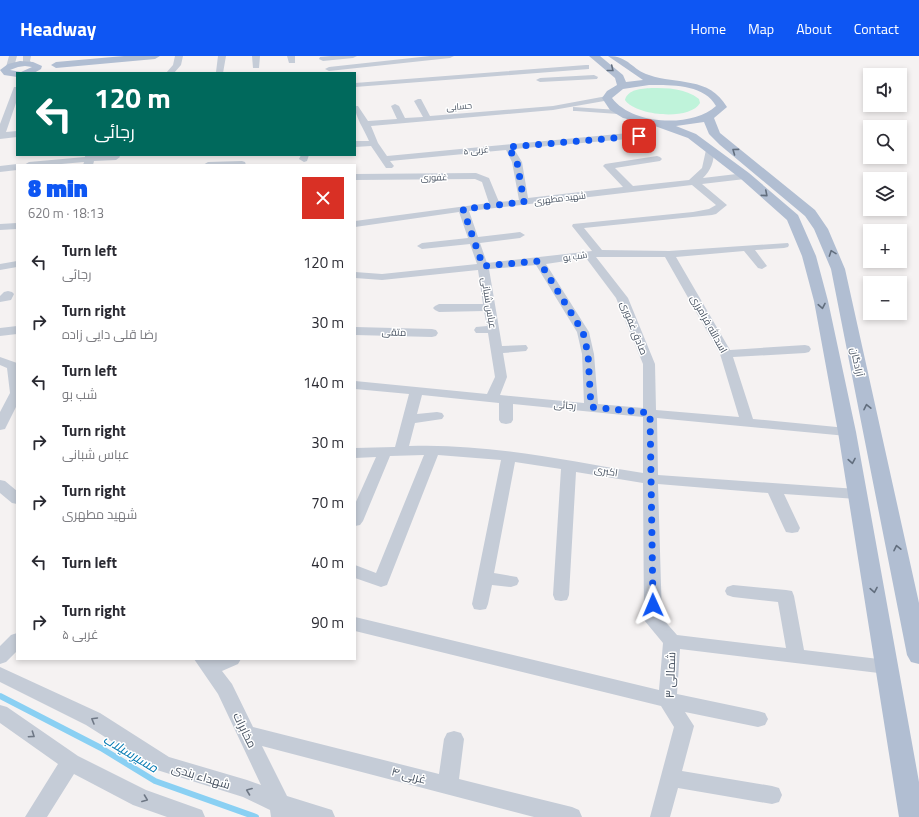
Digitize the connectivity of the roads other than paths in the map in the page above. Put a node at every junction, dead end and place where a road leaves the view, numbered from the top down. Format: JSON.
{"nodes":[{"id":1,"x":13,"y":56,"type":"edge"},
{"id":2,"x":155,"y":56,"type":"edge"},
{"id":3,"x":179,"y":56,"type":"edge"},
{"id":4,"x":222,"y":56,"type":"edge"},
{"id":5,"x":256,"y":56,"type":"edge"},
{"id":6,"x":353,"y":56,"type":"edge"},
{"id":7,"x":450,"y":56,"type":"edge"},
{"id":8,"x":594,"y":56,"type":"edge"},
{"id":9,"x":613,"y":56,"type":"edge"},
{"id":10,"x":322,"y":57,"type":"edge"},
{"id":11,"x":256,"y":66,"type":"dead end"},
{"id":12,"x":30,"y":67,"type":"edge"},
{"id":13,"x":586,"y":67,"type":"dead end"},
{"id":14,"x":331,"y":71,"type":"edge"},
{"id":15,"x":171,"y":72,"type":"edge"},
{"id":16,"x":220,"y":72,"type":"edge"},
{"id":17,"x":9,"y":73,"type":"edge"},
{"id":18,"x":492,"y":74,"type":"junction"},
{"id":19,"x":594,"y":77,"type":"dead end"},
{"id":20,"x":533,"y":81,"type":"dead end"},
{"id":21,"x":665,"y":82,"type":"junction"},
{"id":22,"x":503,"y":83,"type":"dead end"},
{"id":23,"x":356,"y":85,"type":"edge"},
{"id":24,"x":622,"y":86,"type":"junction"},
{"id":25,"x":607,"y":98,"type":"junction"},
{"id":26,"x":418,"y":100,"type":"dead end"},
{"id":27,"x":14,"y":102,"type":"edge"},
{"id":28,"x":0,"y":105,"type":"edge"},
{"id":29,"x":395,"y":106,"type":"dead end"},
{"id":30,"x":553,"y":108,"type":"junction"},
{"id":31,"x":356,"y":110,"type":"edge"},
{"id":32,"x":618,"y":112,"type":"junction"},
{"id":33,"x":708,"y":118,"type":"junction"},
{"id":34,"x":428,"y":119,"type":"junction"},
{"id":35,"x":16,"y":121,"type":"edge"},
{"id":36,"x":361,"y":121,"type":"edge"},
{"id":37,"x":402,"y":121,"type":"junction"},
{"id":38,"x":651,"y":122,"type":"junction"},
{"id":39,"x":3,"y":124,"type":"edge"},
{"id":40,"x":16,"y":134,"type":"edge"},
{"id":41,"x":0,"y":135,"type":"edge"},
{"id":42,"x":639,"y":136,"type":"dead end"},
{"id":43,"x":374,"y":143,"type":"junction"},
{"id":44,"x":356,"y":144,"type":"edge"},
{"id":45,"x":508,"y":147,"type":"junction"},
{"id":46,"x":710,"y":150,"type":"junction"},
{"id":47,"x":116,"y":157,"type":"dead end"},
{"id":48,"x":385,"y":159,"type":"junction"},
{"id":49,"x":657,"y":159,"type":"dead end"},
{"id":50,"x":89,"y":160,"type":"edge"},
{"id":51,"x":242,"y":161,"type":"edge"},
{"id":52,"x":33,"y":164,"type":"edge"},
{"id":53,"x":216,"y":164,"type":"edge"},
{"id":54,"x":16,"y":167,"type":"edge"},
{"id":55,"x":0,"y":169,"type":"edge"},
{"id":56,"x":744,"y":176,"type":"junction"},
{"id":57,"x":356,"y":177,"type":"edge"},
{"id":58,"x":397,"y":177,"type":"junction"},
{"id":59,"x":693,"y":181,"type":"junction"},
{"id":60,"x":631,"y":190,"type":"junction"},
{"id":61,"x":524,"y":202,"type":"junction"},
{"id":62,"x":496,"y":205,"type":"junction"},
{"id":63,"x":463,"y":209,"type":"junction"},
{"id":64,"x":356,"y":224,"type":"edge"},
{"id":65,"x":16,"y":226,"type":"edge"},
{"id":66,"x":0,"y":227,"type":"edge"},
{"id":67,"x":520,"y":234,"type":"dead end"},
{"id":68,"x":474,"y":241,"type":"junction"},
{"id":69,"x":784,"y":245,"type":"dead end"},
{"id":70,"x":422,"y":246,"type":"dead end"},
{"id":71,"x":747,"y":248,"type":"junction"},
{"id":72,"x":594,"y":254,"type":"junction"},
{"id":73,"x":669,"y":254,"type":"junction"},
{"id":74,"x":539,"y":261,"type":"junction"},
{"id":75,"x":16,"y":264,"type":"edge"},
{"id":76,"x":483,"y":266,"type":"junction"},
{"id":77,"x":762,"y":266,"type":"dead end"},
{"id":78,"x":0,"y":267,"type":"edge"},
{"id":79,"x":356,"y":275,"type":"edge"},
{"id":80,"x":490,"y":307,"type":"junction"},
{"id":81,"x":439,"y":308,"type":"dead end"},
{"id":82,"x":493,"y":328,"type":"junction"},
{"id":83,"x":16,"y":330,"type":"edge"},
{"id":84,"x":480,"y":330,"type":"dead end"},
{"id":85,"x":356,"y":331,"type":"edge"},
{"id":86,"x":0,"y":332,"type":"edge"},
{"id":87,"x":432,"y":333,"type":"dead end"},
{"id":88,"x":522,"y":348,"type":"dead end"},
{"id":89,"x":805,"y":349,"type":"dead end"},
{"id":90,"x":497,"y":350,"type":"junction"},
{"id":91,"x":726,"y":354,"type":"junction"},
{"id":92,"x":0,"y":360,"type":"edge"},
{"id":93,"x":0,"y":365,"type":"edge"},
{"id":94,"x":15,"y":366,"type":"edge"},
{"id":95,"x":16,"y":380,"type":"edge"},
{"id":96,"x":356,"y":385,"type":"edge"},
{"id":97,"x":416,"y":391,"type":"junction"},
{"id":98,"x":16,"y":397,"type":"edge"},
{"id":99,"x":492,"y":398,"type":"junction"},
{"id":100,"x":506,"y":399,"type":"junction"},
{"id":101,"x":591,"y":407,"type":"junction"},
{"id":102,"x":650,"y":413,"type":"junction"},
{"id":103,"x":437,"y":416,"type":"dead end"},
{"id":104,"x":409,"y":419,"type":"junction"},
{"id":105,"x":506,"y":420,"type":"dead end"},
{"id":106,"x":747,"y":422,"type":"junction"},
{"id":107,"x":0,"y":426,"type":"edge"},
{"id":108,"x":847,"y":432,"type":"junction"},
{"id":109,"x":873,"y":434,"type":"junction"},
{"id":110,"x":433,"y":450,"type":"junction"},
{"id":111,"x":401,"y":451,"type":"junction"},
{"id":112,"x":385,"y":452,"type":"junction"},
{"id":113,"x":356,"y":453,"type":"edge"},
{"id":114,"x":509,"y":456,"type":"junction"},
{"id":115,"x":569,"y":466,"type":"junction"},
{"id":116,"x":651,"y":478,"type":"junction"},
{"id":117,"x":0,"y":485,"type":"edge"},
{"id":118,"x":362,"y":488,"type":"edge"},
{"id":119,"x":773,"y":488,"type":"junction"},
{"id":120,"x":857,"y":494,"type":"junction"},
{"id":121,"x":16,"y":498,"type":"edge"},
{"id":122,"x":356,"y":516,"type":"edge"},
{"id":123,"x":792,"y":528,"type":"dead end"},
{"id":124,"x":356,"y":571,"type":"edge"},
{"id":125,"x":485,"y":578,"type":"junction"},
{"id":126,"x":512,"y":581,"type":"dead end"},
{"id":127,"x":733,"y":591,"type":"dead end"},
{"id":128,"x":561,"y":595,"type":"dead end"},
{"id":129,"x":480,"y":604,"type":"dead end"},
{"id":130,"x":356,"y":624,"type":"edge"},
{"id":131,"x":16,"y":641,"type":"edge"},
{"id":132,"x":672,"y":641,"type":"junction"},
{"id":133,"x":919,"y":655,"type":"edge"},
{"id":134,"x":796,"y":656,"type":"junction"},
{"id":135,"x":0,"y":657,"type":"edge"},
{"id":136,"x":227,"y":660,"type":"edge"},
{"id":137,"x":207,"y":664,"type":"edge"},
{"id":138,"x":887,"y":667,"type":"junction"},
{"id":139,"x":0,"y":674,"type":"edge"},
{"id":140,"x":667,"y":700,"type":"junction"},
{"id":141,"x":0,"y":713,"type":"edge"},
{"id":142,"x":758,"y":719,"type":"dead end"},
{"id":143,"x":247,"y":734,"type":"junction"},
{"id":144,"x":454,"y":739,"type":"dead end"},
{"id":145,"x":71,"y":762,"type":"junction"},
{"id":146,"x":670,"y":778,"type":"junction"},
{"id":147,"x":448,"y":785,"type":"junction"},
{"id":148,"x":772,"y":795,"type":"dead end"},
{"id":149,"x":280,"y":810,"type":"edge"},
{"id":150,"x":35,"y":817,"type":"edge"},
{"id":151,"x":195,"y":817,"type":"edge"},
{"id":152,"x":325,"y":817,"type":"edge"},
{"id":153,"x":572,"y":817,"type":"edge"},
{"id":154,"x":660,"y":817,"type":"edge"},
{"id":155,"x":912,"y":817,"type":"edge"}],
"edges":[{"from":1,"to":17,"type":"street"},
{"from":2,"to":12,"type":"main road"},
{"from":3,"to":15,"type":"street"},
{"from":4,"to":16,"type":"street"},
{"from":5,"to":11,"type":"street"},
{"from":6,"to":10,"type":"street"},
{"from":7,"to":14,"type":"street"},
{"from":8,"to":24,"type":"main road","one_way":true},
{"from":9,"to":21,"type":"main road"},
{"from":10,"to":14,"type":"street"},
{"from":12,"to":17,"type":"main road"},
{"from":13,"to":18,"type":"street"},
{"from":18,"to":22,"type":"street"},
{"from":18,"to":23,"type":"street"},
{"from":19,"to":20,"type":"street"},
{"from":21,"to":24,"type":"main road"},
{"from":21,"to":33,"type":"main road"},
{"from":24,"to":25,"type":"main road"},
{"from":25,"to":30,"type":"street","name":"حسابی"},
{"from":25,"to":32,"type":"main road"},
{"from":26,"to":34,"type":"street"},
{"from":27,"to":28,"type":"street"},
{"from":27,"to":39,"type":"street"},
{"from":29,"to":37,"type":"street"},
{"from":30,"to":32,"type":"street","name":"حسابی"},
{"from":30,"to":34,"type":"street","name":"حسابی"},
{"from":31,"to":36,"type":"street"},
{"from":32,"to":38,"type":"main road"},
{"from":33,"to":38,"type":"main road"},
{"from":109,"to":33,"type":"main road","name":"آزادگان","one_way":true},
{"from":34,"to":37,"type":"street","name":"حسابی"},
{"from":35,"to":39,"type":"street"},
{"from":36,"to":37,"type":"street","name":"حسابی"},
{"from":36,"to":43,"type":"street"},
{"from":38,"to":46,"type":"main road"},
{"from":39,"to":41,"type":"street"},
{"from":40,"to":41,"type":"street"},
{"from":42,"to":45,"type":"street","name":"۵ غربی"},
{"from":43,"to":44,"type":"street"},
{"from":43,"to":48,"type":"street"},
{"from":45,"to":48,"type":"street","name":"۵ غربی"},
{"from":45,"to":61,"type":"street"},
{"from":46,"to":56,"type":"main road"},
{"from":46,"to":59,"type":"street"},
{"from":47,"to":50,"type":"street"},
{"from":48,"to":58,"type":"street"},
{"from":49,"to":60,"type":"street"},
{"from":50,"to":52,"type":"street"},
{"from":51,"to":53,"type":"street"},
{"from":54,"to":55,"type":"street"},
{"from":56,"to":59,"type":"street","name":"شهید مطهری"},
{"from":56,"to":108,"type":"main road","one_way":true},
{"from":57,"to":58,"type":"street","name":"غفوری"},
{"from":58,"to":62,"type":"street","name":"غفوری"},
{"from":59,"to":60,"type":"street","name":"شهید مطهری"},
{"from":59,"to":72,"type":"street","name":"شب بو"},
{"from":60,"to":61,"type":"street","name":"شهید مطهری"},
{"from":61,"to":62,"type":"street","name":"شهید مطهری"},
{"from":62,"to":63,"type":"street","name":"شهید مطهری"},
{"from":63,"to":64,"type":"street","name":"شهید مطهری"},
{"from":63,"to":68,"type":"street","name":"عباس شبانی"},
{"from":65,"to":66,"type":"street"},
{"from":67,"to":68,"type":"street"},
{"from":68,"to":70,"type":"street"},
{"from":68,"to":76,"type":"street","name":"عباس شبانی"},
{"from":69,"to":71,"type":"street"},
{"from":71,"to":73,"type":"street"},
{"from":71,"to":77,"type":"street"},
{"from":72,"to":73,"type":"street"},
{"from":72,"to":74,"type":"street","name":"شب بو"},
{"from":72,"to":102,"type":"street","name":"صادق غفوری"},
{"from":73,"to":91,"type":"street","name":"اسدالله فرامرزی"},
{"from":74,"to":76,"type":"street","name":"شب بو"},
{"from":74,"to":101,"type":"street"},
{"from":75,"to":78,"type":"street"},
{"from":76,"to":79,"type":"street","name":"شب بو"},
{"from":76,"to":80,"type":"street","name":"عباس شبانی"},
{"from":80,"to":81,"type":"street"},
{"from":80,"to":82,"type":"street","name":"عباس شبانی"},
{"from":82,"to":84,"type":"street"},
{"from":82,"to":90,"type":"street","name":"عباس شبانی"},
{"from":83,"to":86,"type":"street"},
{"from":85,"to":87,"type":"street","name":"متقی"},
{"from":88,"to":90,"type":"street"},
{"from":89,"to":91,"type":"street"},
{"from":90,"to":99,"type":"street","name":"عباس شبانی"},
{"from":91,"to":106,"type":"street","name":"اسدالله فرامرزی"},
{"from":92,"to":94,"type":"street"},
{"from":93,"to":94,"type":"street"},
{"from":94,"to":95,"type":"street"},
{"from":96,"to":97,"type":"street","name":"رجائی"},
{"from":97,"to":99,"type":"street","name":"رجائی"},
{"from":97,"to":104,"type":"street"},
{"from":98,"to":107,"type":"street"},
{"from":99,"to":100,"type":"street","name":"رجائی"},
{"from":100,"to":101,"type":"street","name":"رجائی"},
{"from":100,"to":105,"type":"street"},
{"from":101,"to":102,"type":"street","name":"رجائی"},
{"from":102,"to":106,"type":"street","name":"رجائی"},
{"from":102,"to":116,"type":"street","name":"۳ شمالی"},
{"from":103,"to":104,"type":"street"},
{"from":104,"to":111,"type":"street"},
{"from":106,"to":108,"type":"street","name":"رجائی"},
{"from":108,"to":109,"type":"main road"},
{"from":108,"to":120,"type":"main road","one_way":true},
{"from":133,"to":109,"type":"main road","name":"آزادگان","one_way":true},
{"from":110,"to":111,"type":"street","name":"اکبری"},
{"from":110,"to":114,"type":"street","name":"اکبری"},
{"from":110,"to":124,"type":"street"},
{"from":111,"to":112,"type":"street","name":"اکبری"},
{"from":112,"to":113,"type":"street","name":"اکبری"},
{"from":112,"to":118,"type":"street"},
{"from":114,"to":115,"type":"street","name":"اکبری"},
{"from":114,"to":125,"type":"street"},
{"from":115,"to":116,"type":"street","name":"اکبری"},
{"from":115,"to":128,"type":"street"},
{"from":116,"to":119,"type":"street","name":"اکبری"},
{"from":116,"to":132,"type":"street","name":"۳ شمالی"},
{"from":117,"to":121,"type":"street"},
{"from":118,"to":122,"type":"street"},
{"from":119,"to":120,"type":"street","name":"اکبری"},
{"from":119,"to":123,"type":"street"},
{"from":120,"to":138,"type":"main road","one_way":true},
{"from":125,"to":126,"type":"street"},
{"from":125,"to":129,"type":"street"},
{"from":127,"to":134,"type":"street"},
{"from":130,"to":140,"type":"street"},
{"from":131,"to":135,"type":"street"},
{"from":132,"to":134,"type":"street"},
{"from":132,"to":140,"type":"street","name":"۳ شمالی"},
{"from":134,"to":138,"type":"street"},
{"from":136,"to":137,"type":"street"},
{"from":137,"to":143,"type":"street","name":"مخابرات"},
{"from":138,"to":155,"type":"main road"},
{"from":149,"to":139,"type":"street","name":"شهداء بندی","one_way":true},
{"from":140,"to":142,"type":"street"},
{"from":140,"to":146,"type":"street","name":"۳ شمالی"},
{"from":141,"to":145,"type":"street","one_way":true},
{"from":143,"to":147,"type":"street","name":"۴ غربی"},
{"from":143,"to":149,"type":"street","name":"مخابرات"},
{"from":144,"to":147,"type":"street"},
{"from":145,"to":150,"type":"street"},
{"from":145,"to":151,"type":"street","one_way":true},
{"from":146,"to":148,"type":"street"},
{"from":146,"to":154,"type":"street","name":"۳ شمالی"},
{"from":147,"to":153,"type":"street","name":"۴ غربی"},
{"from":149,"to":152,"type":"street","name":"شهداء بندی"}]}
